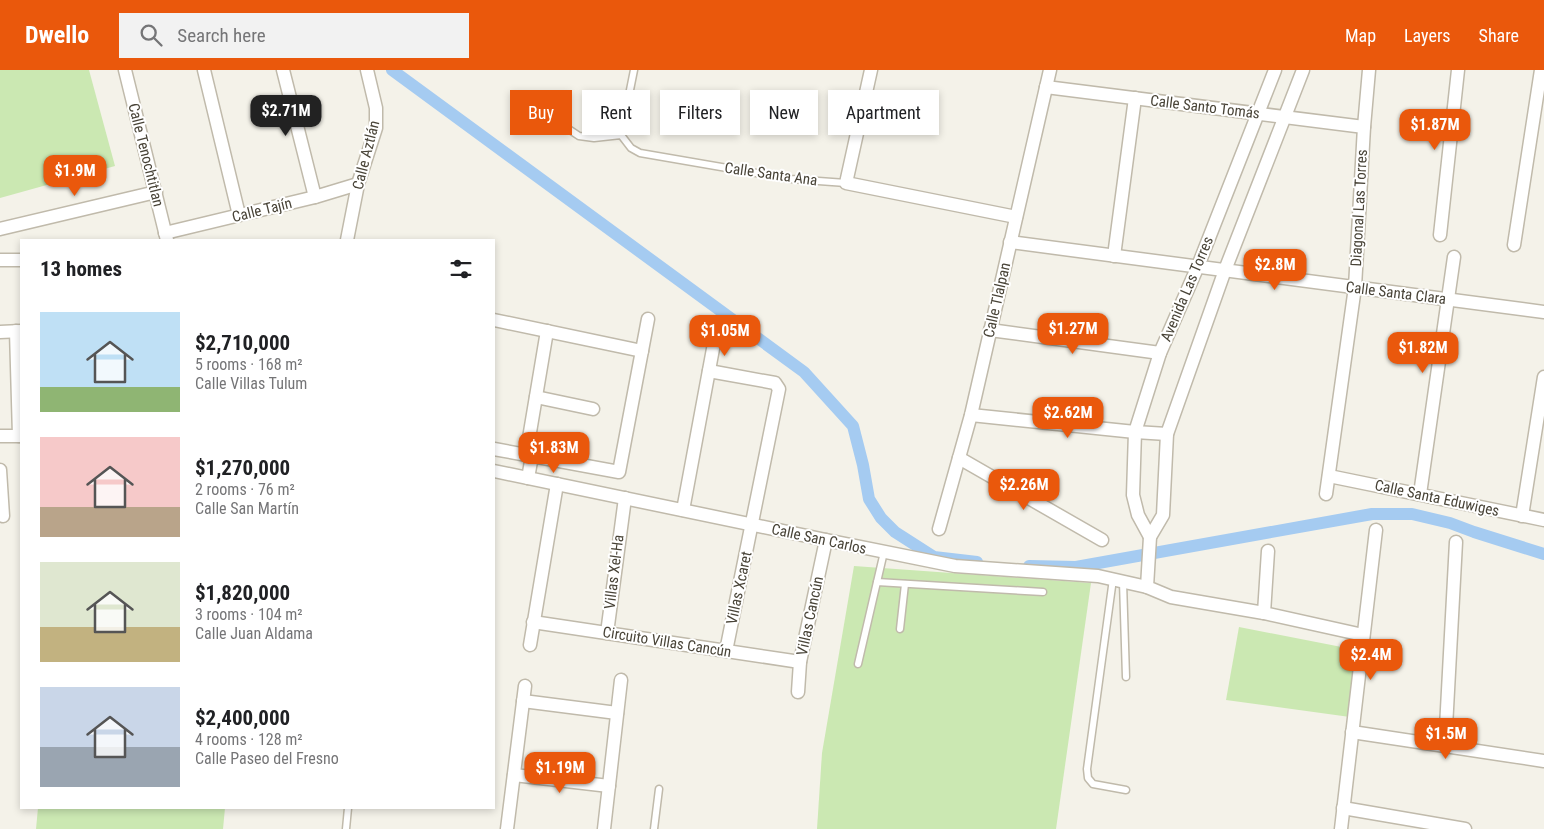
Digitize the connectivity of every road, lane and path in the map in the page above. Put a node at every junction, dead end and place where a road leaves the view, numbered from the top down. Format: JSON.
{"nodes":[{"id":1,"x":125,"y":70,"type":"edge"},
{"id":2,"x":204,"y":70,"type":"edge"},
{"id":3,"x":283,"y":70,"type":"edge"},
{"id":4,"x":367,"y":70,"type":"edge"},
{"id":5,"x":634,"y":70,"type":"edge"},
{"id":6,"x":871,"y":70,"type":"edge"},
{"id":7,"x":1050,"y":70,"type":"edge"},
{"id":8,"x":1275,"y":70,"type":"edge"},
{"id":9,"x":1303,"y":70,"type":"edge"},
{"id":10,"x":1369,"y":70,"type":"edge"},
{"id":11,"x":1458,"y":70,"type":"edge"},
{"id":12,"x":1541,"y":70,"type":"edge"},
{"id":13,"x":1046,"y":86,"type":"junction"},
{"id":14,"x":630,"y":90,"type":"edge"},
{"id":15,"x":1135,"y":98,"type":"junction"},
{"id":16,"x":1258,"y":114,"type":"junction"},
{"id":17,"x":1284,"y":117,"type":"junction"},
{"id":18,"x":1364,"y":127,"type":"junction"},
{"id":19,"x":572,"y":131,"type":"edge"},
{"id":20,"x":621,"y":135,"type":"joint"},
{"id":21,"x":846,"y":183,"type":"junction"},
{"id":22,"x":358,"y":184,"type":"junction"},
{"id":23,"x":156,"y":192,"type":"junction"},
{"id":24,"x":315,"y":197,"type":"junction"},
{"id":25,"x":239,"y":215,"type":"junction"},
{"id":26,"x":1016,"y":216,"type":"junction"},
{"id":27,"x":0,"y":229,"type":"edge"},
{"id":28,"x":1440,"y":235,"type":"dead end"},
{"id":29,"x":166,"y":237,"type":"edge"},
{"id":30,"x":347,"y":239,"type":"edge"},
{"id":31,"x":1010,"y":242,"type":"junction"},
{"id":32,"x":1514,"y":245,"type":"dead end"},
{"id":33,"x":1114,"y":256,"type":"junction"},
{"id":34,"x":1454,"y":257,"type":"dead end"},
{"id":35,"x":0,"y":260,"type":"edge"},
{"id":36,"x":20,"y":260,"type":"edge"},
{"id":37,"x":1198,"y":266,"type":"junction"},
{"id":38,"x":1225,"y":270,"type":"junction"},
{"id":39,"x":1355,"y":287,"type":"junction"},
{"id":40,"x":1447,"y":299,"type":"junction"},
{"id":41,"x":1544,"y":312,"type":"edge"},
{"id":42,"x":648,"y":319,"type":"dead end"},
{"id":43,"x":495,"y":320,"type":"edge"},
{"id":44,"x":990,"y":330,"type":"junction"},
{"id":45,"x":19,"y":331,"type":"edge"},
{"id":46,"x":0,"y":332,"type":"edge"},
{"id":47,"x":547,"y":332,"type":"junction"},
{"id":48,"x":715,"y":338,"type":"dead end"},
{"id":49,"x":642,"y":351,"type":"junction"},
{"id":50,"x":1160,"y":354,"type":"junction"},
{"id":51,"x":709,"y":370,"type":"junction"},
{"id":52,"x":1544,"y":377,"type":"edge"},
{"id":53,"x":536,"y":398,"type":"junction"},
{"id":54,"x":593,"y":409,"type":"dead end"},
{"id":55,"x":971,"y":414,"type":"junction"},
{"id":56,"x":1135,"y":432,"type":"junction"},
{"id":57,"x":1167,"y":434,"type":"junction"},
{"id":58,"x":0,"y":436,"type":"edge"},
{"id":59,"x":20,"y":436,"type":"edge"},
{"id":60,"x":495,"y":449,"type":"edge"},
{"id":61,"x":526,"y":451,"type":"junction"},
{"id":62,"x":959,"y":458,"type":"junction"},
{"id":63,"x":0,"y":470,"type":"edge"},
{"id":64,"x":495,"y":471,"type":"edge"},
{"id":65,"x":514,"y":475,"type":"junction"},
{"id":66,"x":1329,"y":476,"type":"junction"},
{"id":67,"x":528,"y":478,"type":"junction"},
{"id":68,"x":556,"y":490,"type":"junction"},
{"id":69,"x":1326,"y":494,"type":"dead end"},
{"id":70,"x":1420,"y":494,"type":"junction"},
{"id":71,"x":625,"y":498,"type":"junction"},
{"id":72,"x":683,"y":510,"type":"junction"},
{"id":73,"x":1138,"y":515,"type":"junction"},
{"id":74,"x":1163,"y":515,"type":"junction"},
{"id":75,"x":3,"y":516,"type":"dead end"},
{"id":76,"x":1522,"y":516,"type":"junction"},
{"id":77,"x":1544,"y":520,"type":"edge"},
{"id":78,"x":752,"y":525,"type":"junction"},
{"id":79,"x":939,"y":530,"type":"dead end"},
{"id":80,"x":1376,"y":530,"type":"dead end"},
{"id":81,"x":826,"y":540,"type":"junction"},
{"id":82,"x":1102,"y":540,"type":"dead end"},
{"id":83,"x":1456,"y":542,"type":"dead end"},
{"id":84,"x":1150,"y":543,"type":"junction"},
{"id":85,"x":1268,"y":551,"type":"dead end"},
{"id":86,"x":884,"y":552,"type":"junction"},
{"id":87,"x":1118,"y":580,"type":"junction"},
{"id":88,"x":877,"y":582,"type":"junction"},
{"id":89,"x":905,"y":584,"type":"junction"},
{"id":90,"x":1147,"y":587,"type":"junction"},
{"id":91,"x":1043,"y":592,"type":"dead end"},
{"id":92,"x":1264,"y":613,"type":"junction"},
{"id":93,"x":533,"y":622,"type":"junction"},
{"id":94,"x":900,"y":629,"type":"dead end"},
{"id":95,"x":607,"y":633,"type":"junction"},
{"id":96,"x":1363,"y":635,"type":"junction"},
{"id":97,"x":530,"y":645,"type":"dead end"},
{"id":98,"x":726,"y":651,"type":"junction"},
{"id":99,"x":800,"y":662,"type":"junction"},
{"id":100,"x":858,"y":664,"type":"dead end"},
{"id":101,"x":1126,"y":677,"type":"dead end"},
{"id":102,"x":621,"y":680,"type":"dead end"},
{"id":103,"x":525,"y":686,"type":"dead end"},
{"id":104,"x":798,"y":692,"type":"dead end"},
{"id":105,"x":523,"y":701,"type":"junction"},
{"id":106,"x":617,"y":713,"type":"junction"},
{"id":107,"x":1352,"y":732,"type":"junction"},
{"id":108,"x":1445,"y":746,"type":"junction"},
{"id":109,"x":1544,"y":761,"type":"edge"},
{"id":110,"x":514,"y":775,"type":"junction"},
{"id":111,"x":609,"y":786,"type":"junction"},
{"id":112,"x":659,"y":789,"type":"dead end"},
{"id":113,"x":1126,"y":790,"type":"dead end"},
{"id":114,"x":1343,"y":808,"type":"junction"},
{"id":115,"x":348,"y":809,"type":"edge"},
{"id":116,"x":346,"y":829,"type":"edge"},
{"id":117,"x":507,"y":829,"type":"edge"},
{"id":118,"x":604,"y":829,"type":"edge"},
{"id":119,"x":654,"y":829,"type":"edge"},
{"id":120,"x":1340,"y":829,"type":"edge"},
{"id":121,"x":1465,"y":829,"type":"edge"}],
"edges":[{"from":1,"to":23,"type":"street","name":"Calle Tenochtitlan"},
{"from":2,"to":25,"type":"street"},
{"from":3,"to":24,"type":"street"},
{"from":4,"to":22,"type":"street","name":"Calle Aztlán"},
{"from":5,"to":14,"type":"lane"},
{"from":6,"to":21,"type":"street"},
{"from":7,"to":13,"type":"street","name":"Calle Tlalpan"},
{"from":8,"to":16,"type":"street","name":"Avenida Las Torres"},
{"from":9,"to":17,"type":"street","name":"Avenida Las Torres"},
{"from":10,"to":18,"type":"street","name":"Diagonal Las Torres"},
{"from":11,"to":28,"type":"street"},
{"from":12,"to":32,"type":"street"},
{"from":13,"to":15,"type":"street","name":"Calle Santo Tomás"},
{"from":13,"to":26,"type":"street","name":"Calle Tlalpan"},
{"from":15,"to":16,"type":"street","name":"Calle Santo Tomás"},
{"from":15,"to":33,"type":"street"},
{"from":16,"to":17,"type":"street","name":"Calle Santo Tomás"},
{"from":16,"to":37,"type":"street","name":"Avenida Las Torres"},
{"from":17,"to":18,"type":"street","name":"Calle Santo Tomás"},
{"from":17,"to":38,"type":"street","name":"Avenida Las Torres"},
{"from":18,"to":39,"type":"street","name":"Diagonal Las Torres"},
{"from":19,"to":20,"type":"lane"},
{"from":20,"to":21,"type":"lane","name":"Calle Santa Ana"},
{"from":21,"to":26,"type":"street","name":"Calle Santa Ana"},
{"from":22,"to":24,"type":"street","name":"Calle Tajín"},
{"from":22,"to":30,"type":"street","name":"Calle Aztlán"},
{"from":23,"to":27,"type":"street"},
{"from":23,"to":29,"type":"street","name":"Calle Tenochtitlan"},
{"from":24,"to":25,"type":"street","name":"Calle Tajín"},
{"from":25,"to":29,"type":"street","name":"Calle Tajín"},
{"from":26,"to":31,"type":"street","name":"Calle Tlalpan"},
{"from":31,"to":33,"type":"street","name":"Calle Santa Clara"},
{"from":31,"to":44,"type":"street","name":"Calle Tlalpan"},
{"from":33,"to":37,"type":"street","name":"Calle Santa Clara"},
{"from":34,"to":40,"type":"street"},
{"from":35,"to":36,"type":"street"},
{"from":37,"to":38,"type":"street","name":"Calle Santa Clara"},
{"from":37,"to":50,"type":"street","name":"Avenida Las Torres"},
{"from":38,"to":39,"type":"street","name":"Calle Santa Clara"},
{"from":38,"to":57,"type":"street","name":"Avenida Las Torres"},
{"from":39,"to":40,"type":"street","name":"Calle Santa Clara"},
{"from":39,"to":66,"type":"street","name":"Diagonal Las Torres"},
{"from":40,"to":41,"type":"street","name":"Calle Santa Clara"},
{"from":40,"to":70,"type":"street"},
{"from":42,"to":49,"type":"street"},
{"from":43,"to":47,"type":"street"},
{"from":44,"to":50,"type":"street"},
{"from":44,"to":55,"type":"street","name":"Calle Tlalpan"},
{"from":45,"to":46,"type":"street"},
{"from":45,"to":59,"type":"street"},
{"from":47,"to":49,"type":"street"},
{"from":47,"to":53,"type":"street"},
{"from":48,"to":51,"type":"street"},
{"from":49,"to":61,"type":"street"},
{"from":50,"to":56,"type":"street","name":"Avenida Las Torres"},
{"from":51,"to":72,"type":"street"},
{"from":51,"to":78,"type":"street","name":"Villas Xcaret"},
{"from":52,"to":76,"type":"street"},
{"from":53,"to":54,"type":"street"},
{"from":53,"to":61,"type":"street"},
{"from":55,"to":56,"type":"street"},
{"from":55,"to":62,"type":"street","name":"Calle Tlalpan"},
{"from":56,"to":57,"type":"street"},
{"from":56,"to":73,"type":"street","name":"Avenida Las Torres"},
{"from":57,"to":74,"type":"street","name":"Avenida Las Torres"},
{"from":58,"to":59,"type":"street"},
{"from":60,"to":61,"type":"street"},
{"from":61,"to":65,"type":"street"},
{"from":61,"to":67,"type":"street"},
{"from":62,"to":79,"type":"street","name":"Calle Tlalpan"},
{"from":62,"to":82,"type":"street"},
{"from":63,"to":75,"type":"street"},
{"from":64,"to":65,"type":"street","name":"Calle San Carlos"},
{"from":65,"to":67,"type":"street","name":"Calle San Carlos"},
{"from":66,"to":69,"type":"street","name":"Diagonal Las Torres"},
{"from":66,"to":70,"type":"street","name":"Calle Santa Eduwiges"},
{"from":67,"to":68,"type":"street","name":"Calle San Carlos"},
{"from":68,"to":71,"type":"street","name":"Calle San Carlos"},
{"from":68,"to":93,"type":"street"},
{"from":70,"to":76,"type":"street","name":"Calle Santa Eduwiges"},
{"from":71,"to":72,"type":"street","name":"Calle San Carlos"},
{"from":71,"to":95,"type":"street","name":"Villas Xel-Ha"},
{"from":72,"to":78,"type":"street","name":"Calle San Carlos"},
{"from":73,"to":74,"type":"street"},
{"from":73,"to":84,"type":"street","name":"Avenida Las Torres"},
{"from":74,"to":84,"type":"street","name":"Avenida Las Torres"},
{"from":76,"to":77,"type":"street","name":"Calle Santa Eduwiges"},
{"from":78,"to":81,"type":"street","name":"Calle San Carlos"},
{"from":78,"to":98,"type":"street","name":"Villas Xcaret"},
{"from":80,"to":96,"type":"street"},
{"from":81,"to":86,"type":"street","name":"Calle San Carlos"},
{"from":81,"to":99,"type":"street","name":"Villas Cancún"},
{"from":83,"to":108,"type":"street"},
{"from":84,"to":90,"type":"street","name":"Avenida Las Torres"},
{"from":85,"to":92,"type":"street"},
{"from":86,"to":87,"type":"street","name":"Calle San Carlos"},
{"from":86,"to":88,"type":"lane"},
{"from":87,"to":90,"type":"street","name":"Calle San Carlos"},
{"from":87,"to":101,"type":"lane"},
{"from":87,"to":113,"type":"lane"},
{"from":88,"to":89,"type":"lane"},
{"from":88,"to":100,"type":"lane"},
{"from":89,"to":91,"type":"lane"},
{"from":89,"to":94,"type":"lane"},
{"from":90,"to":92,"type":"street","name":"Calle San Carlos"},
{"from":92,"to":96,"type":"street","name":"Calle San Carlos"},
{"from":93,"to":95,"type":"street","name":"Circuito Villas Cancún"},
{"from":93,"to":97,"type":"street"},
{"from":95,"to":98,"type":"street","name":"Circuito Villas Cancún"},
{"from":96,"to":107,"type":"street"},
{"from":98,"to":99,"type":"street","name":"Circuito Villas Cancún"},
{"from":99,"to":104,"type":"street","name":"Villas Cancún"},
{"from":102,"to":106,"type":"street"},
{"from":103,"to":105,"type":"street"},
{"from":105,"to":106,"type":"street"},
{"from":105,"to":110,"type":"street"},
{"from":106,"to":111,"type":"street"},
{"from":107,"to":108,"type":"street"},
{"from":107,"to":114,"type":"street"},
{"from":108,"to":109,"type":"street"},
{"from":110,"to":111,"type":"street"},
{"from":110,"to":117,"type":"street"},
{"from":111,"to":118,"type":"street"},
{"from":112,"to":119,"type":"lane"},
{"from":114,"to":120,"type":"street"},
{"from":114,"to":121,"type":"street"},
{"from":115,"to":116,"type":"lane"}]}
